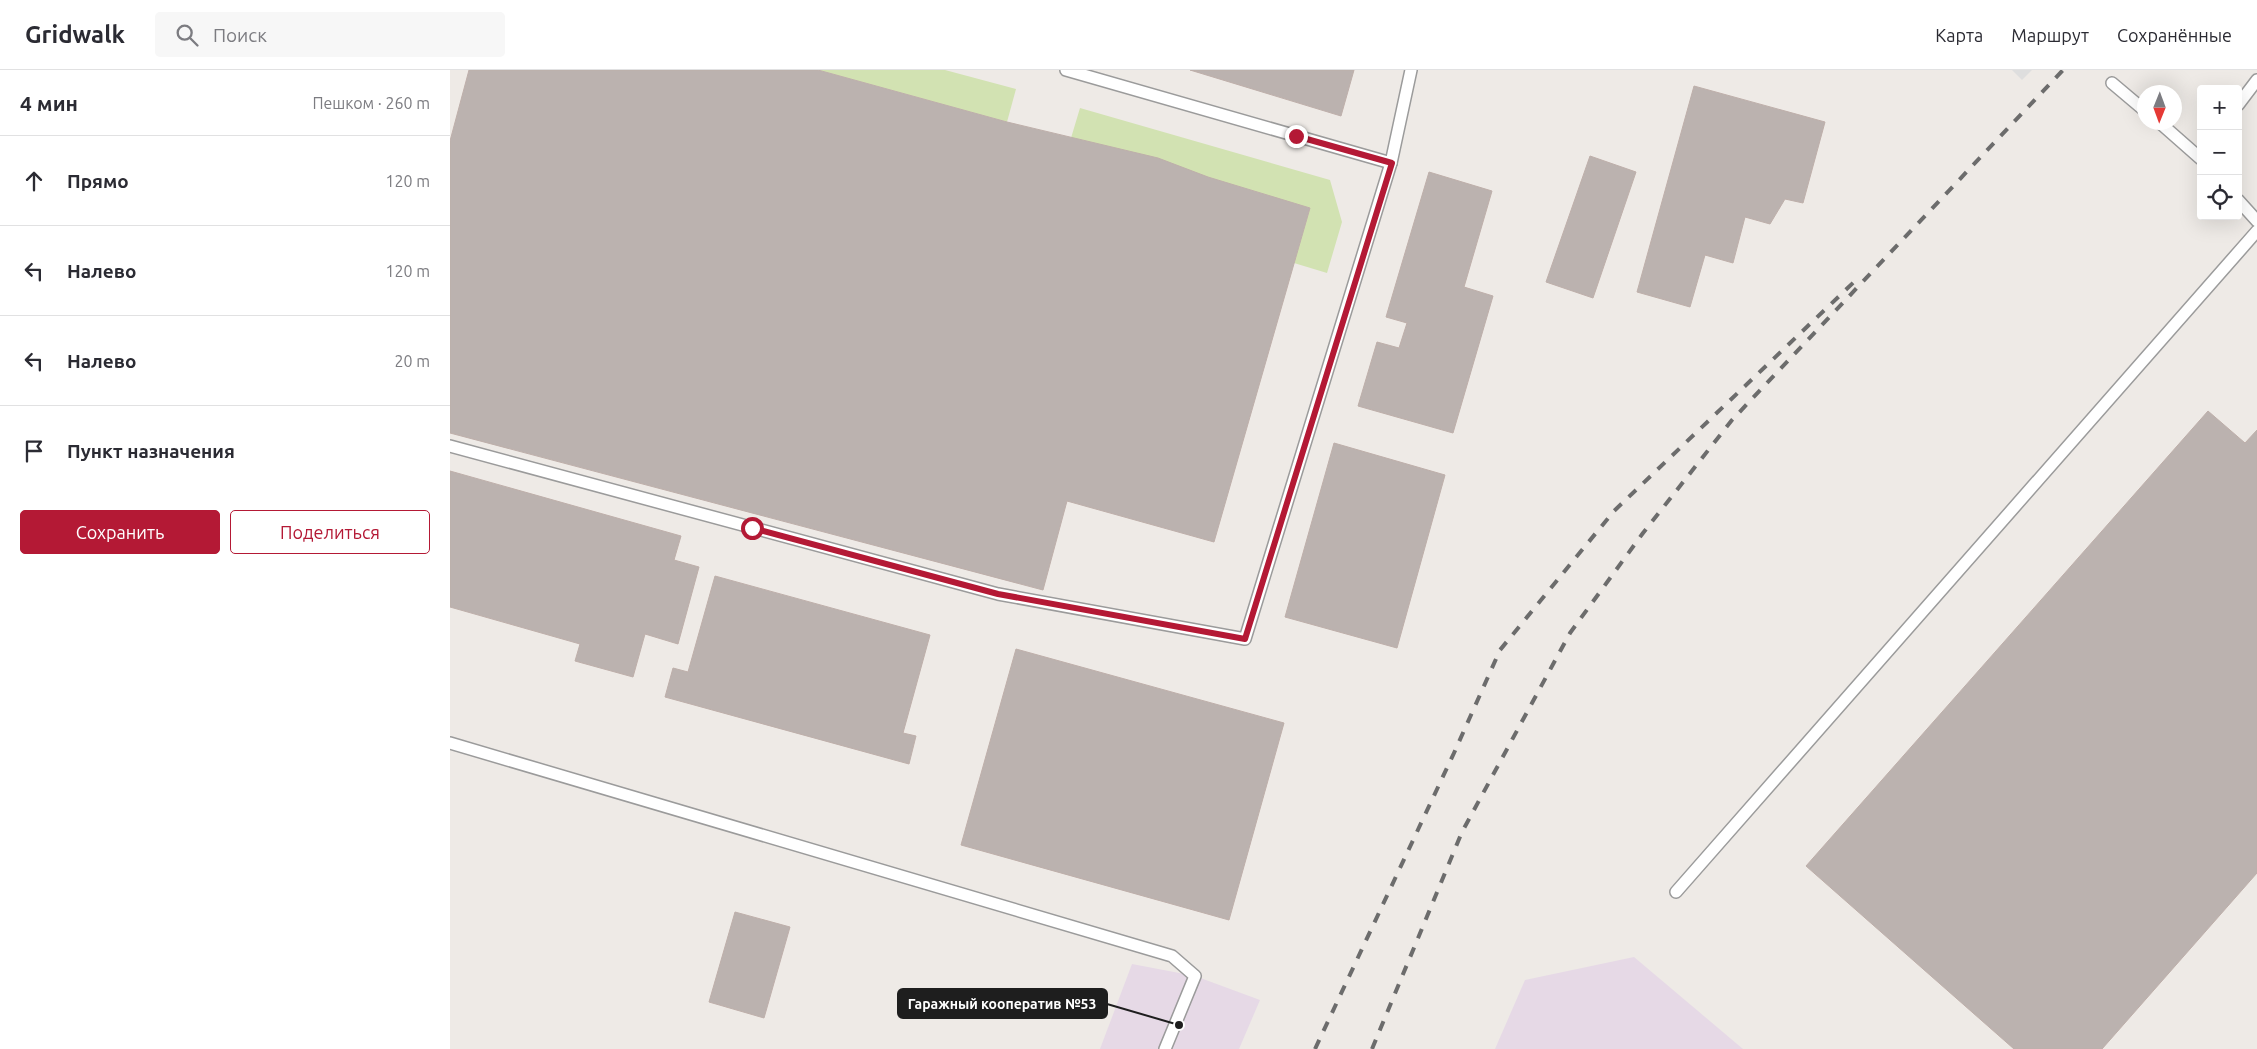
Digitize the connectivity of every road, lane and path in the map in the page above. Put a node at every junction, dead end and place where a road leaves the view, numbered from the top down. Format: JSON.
{"nodes":[{"id":1,"x":1066,"y":70,"type":"edge"},
{"id":2,"x":1411,"y":70,"type":"edge"},
{"id":3,"x":2257,"y":80,"type":"edge"},
{"id":4,"x":2112,"y":83,"type":"dead end"},
{"id":5,"x":2242,"y":100,"type":"edge"},
{"id":6,"x":2137,"y":104,"type":"edge"},
{"id":7,"x":2169,"y":130,"type":"edge"},
{"id":8,"x":2197,"y":154,"type":"edge"},
{"id":9,"x":1392,"y":163,"type":"junction"},
{"id":10,"x":2242,"y":204,"type":"edge"},
{"id":11,"x":2257,"y":220,"type":"edge"},
{"id":12,"x":2257,"y":231,"type":"edge"},
{"id":13,"x":450,"y":446,"type":"edge"},
{"id":14,"x":450,"y":744,"type":"edge"},
{"id":15,"x":1676,"y":892,"type":"dead end"},
{"id":16,"x":1165,"y":1049,"type":"edge"}],
"edges":[{"from":1,"to":9,"type":"lane"},
{"from":2,"to":9,"type":"lane"},
{"from":3,"to":5,"type":"lane"},
{"from":4,"to":6,"type":"lane"},
{"from":7,"to":8,"type":"lane"},
{"from":9,"to":13,"type":"lane"},
{"from":10,"to":11,"type":"lane"},
{"from":12,"to":15,"type":"lane"},
{"from":14,"to":16,"type":"lane"}]}
